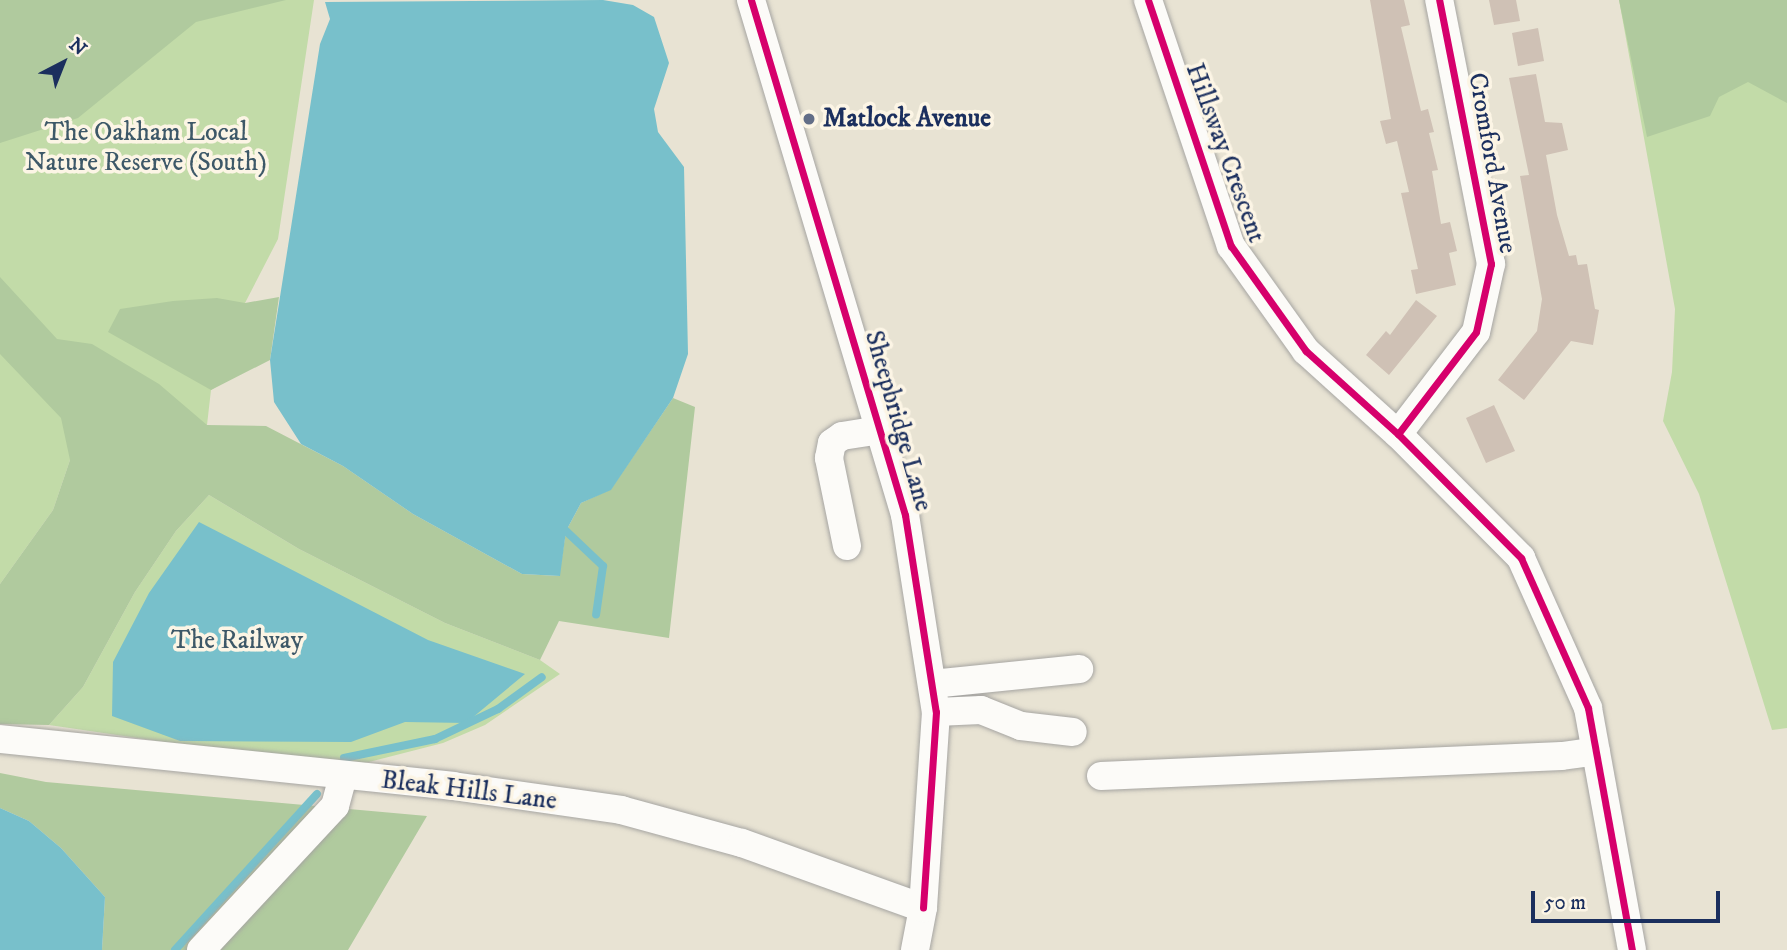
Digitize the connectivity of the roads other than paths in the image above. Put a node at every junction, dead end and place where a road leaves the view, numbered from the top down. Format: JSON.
{"nodes":[{"id":1,"x":751,"y":0,"type":"edge"},
{"id":2,"x":1148,"y":0,"type":"edge"},
{"id":3,"x":1440,"y":0,"type":"edge"},
{"id":4,"x":880,"y":430,"type":"junction"},
{"id":5,"x":1398,"y":434,"type":"junction"},
{"id":6,"x":847,"y":547,"type":"dead end"},
{"id":7,"x":1079,"y":669,"type":"dead end"},
{"id":8,"x":932,"y":684,"type":"junction"},
{"id":9,"x":936,"y":712,"type":"junction"},
{"id":10,"x":1073,"y":732,"type":"dead end"},
{"id":11,"x":0,"y":739,"type":"edge"},
{"id":12,"x":1596,"y":751,"type":"junction"},
{"id":13,"x":1101,"y":776,"type":"dead end"},
{"id":14,"x":343,"y":777,"type":"junction"},
{"id":15,"x":923,"y":908,"type":"junction"},
{"id":16,"x":201,"y":950,"type":"edge"},
{"id":17,"x":915,"y":950,"type":"edge"},
{"id":18,"x":1632,"y":950,"type":"edge"}],
"edges":[{"from":1,"to":4,"type":"street","name":"Sheepbridge Lane"},
{"from":2,"to":5,"type":"street","name":"Hillsway Crescent"},
{"from":3,"to":5,"type":"street","name":"Cromford Avenue"},
{"from":4,"to":6,"type":"street"},
{"from":4,"to":8,"type":"street","name":"Sheepbridge Lane"},
{"from":5,"to":12,"type":"street","name":"Hillsway Crescent"},
{"from":7,"to":8,"type":"street"},
{"from":8,"to":9,"type":"street","name":"Sheepbridge Lane"},
{"from":9,"to":10,"type":"street"},
{"from":9,"to":15,"type":"street","name":"Sheepbridge Lane"},
{"from":11,"to":14,"type":"street","name":"Bleak Hills Lane"},
{"from":12,"to":13,"type":"street"},
{"from":12,"to":18,"type":"street","name":"Hillsway Crescent"},
{"from":14,"to":15,"type":"street","name":"Bleak Hills Lane"},
{"from":14,"to":16,"type":"street"},
{"from":15,"to":17,"type":"street","name":"Sheepbridge Lane"}]}
